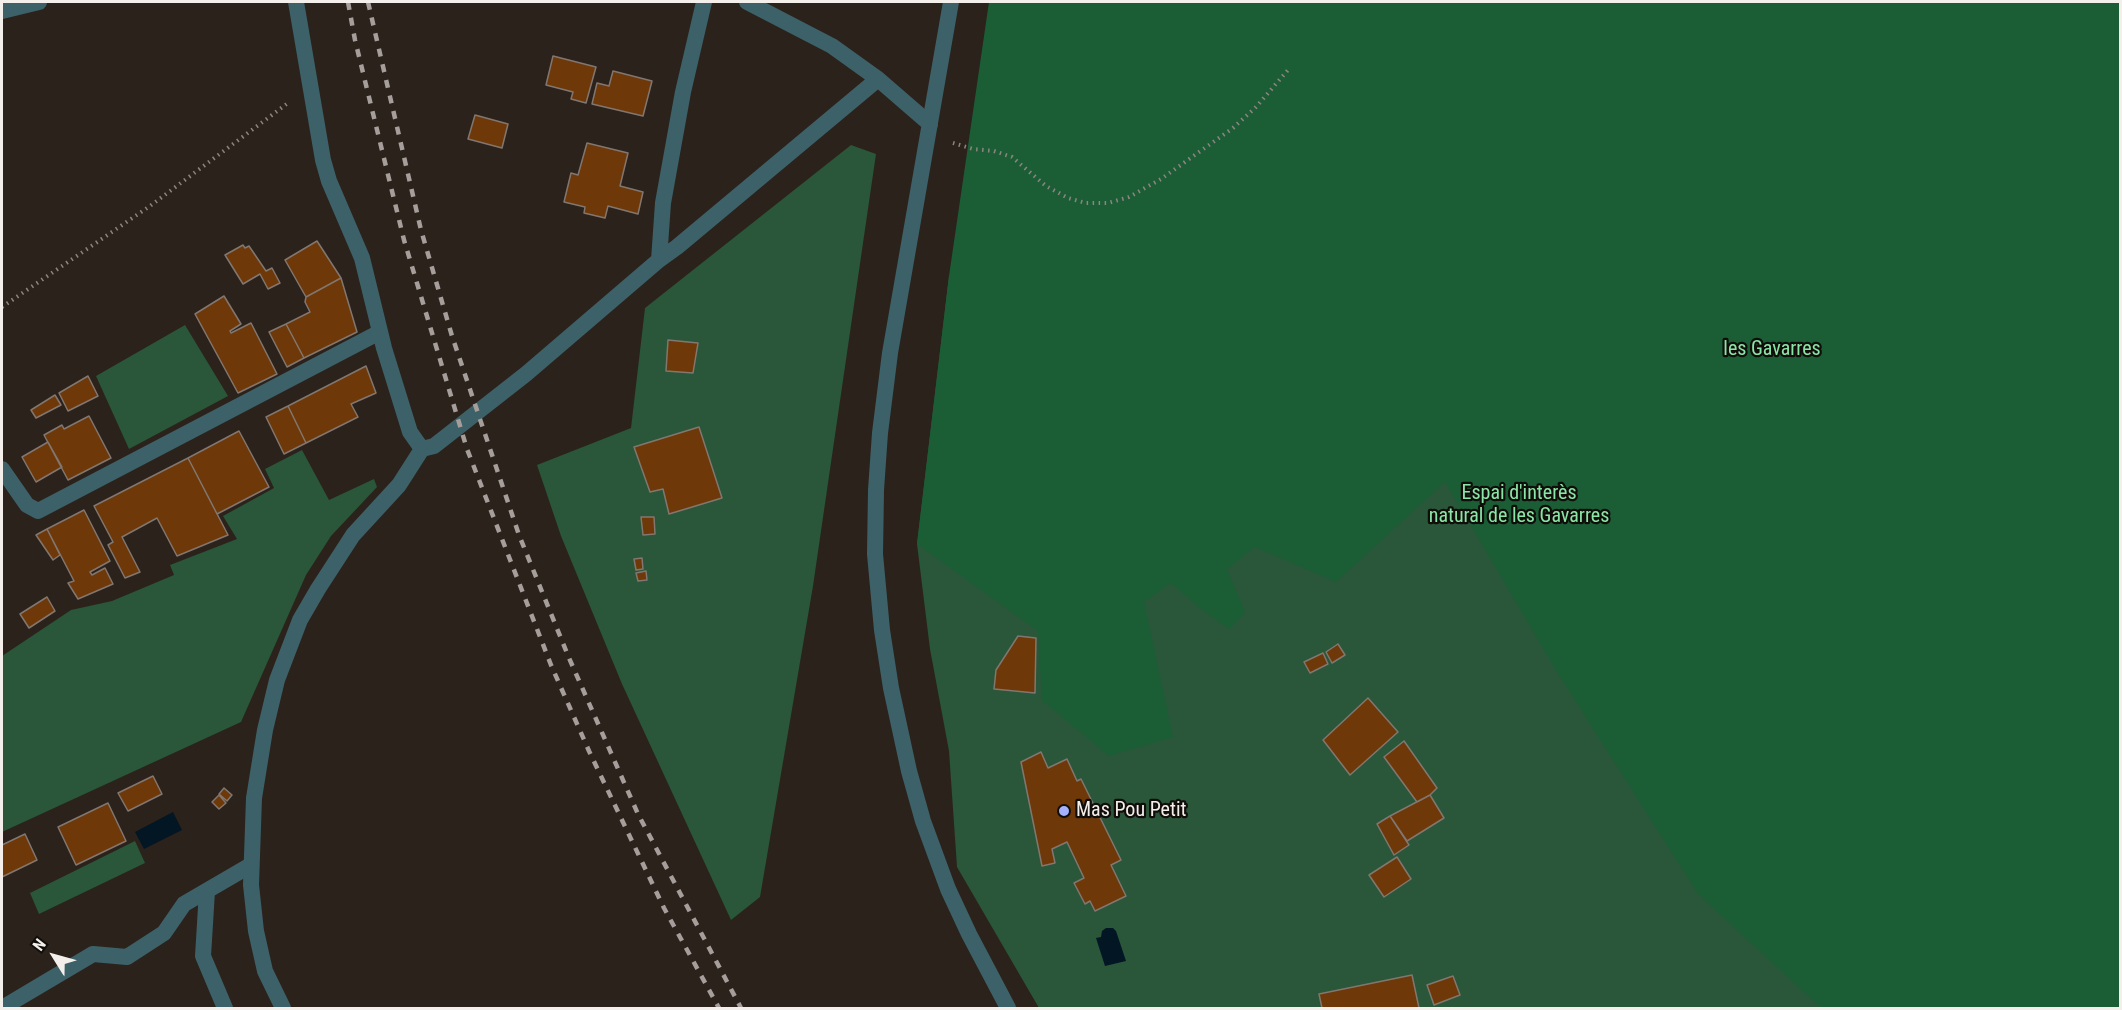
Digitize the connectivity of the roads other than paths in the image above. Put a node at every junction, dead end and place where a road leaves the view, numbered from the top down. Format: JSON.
{"nodes":[{"id":1,"x":39,"y":2,"type":"edge"},
{"id":2,"x":296,"y":2,"type":"edge"},
{"id":3,"x":704,"y":2,"type":"edge"},
{"id":4,"x":747,"y":2,"type":"edge"},
{"id":5,"x":951,"y":2,"type":"edge"},
{"id":6,"x":2,"y":11,"type":"edge"},
{"id":7,"x":878,"y":79,"type":"junction"},
{"id":8,"x":930,"y":124,"type":"junction"},
{"id":9,"x":659,"y":260,"type":"junction"},
{"id":10,"x":380,"y":332,"type":"junction"},
{"id":11,"x":422,"y":449,"type":"junction"},
{"id":12,"x":2,"y":469,"type":"edge"},
{"id":13,"x":251,"y":865,"type":"junction"},
{"id":14,"x":207,"y":891,"type":"junction"},
{"id":15,"x":2,"y":1008,"type":"edge"},
{"id":16,"x":225,"y":1008,"type":"edge"},
{"id":17,"x":283,"y":1008,"type":"edge"},
{"id":18,"x":1008,"y":1008,"type":"edge"}],
"edges":[{"from":1,"to":6,"type":"street"},
{"from":2,"to":10,"type":"street"},
{"from":3,"to":9,"type":"street"},
{"from":4,"to":7,"type":"street"},
{"from":5,"to":8,"type":"street"},
{"from":7,"to":8,"type":"street"},
{"from":7,"to":9,"type":"street"},
{"from":8,"to":18,"type":"street"},
{"from":9,"to":11,"type":"street"},
{"from":10,"to":11,"type":"street"},
{"from":10,"to":12,"type":"street"},
{"from":11,"to":13,"type":"street"},
{"from":13,"to":14,"type":"street"},
{"from":13,"to":17,"type":"street"},
{"from":14,"to":15,"type":"street"},
{"from":14,"to":16,"type":"street"}]}
